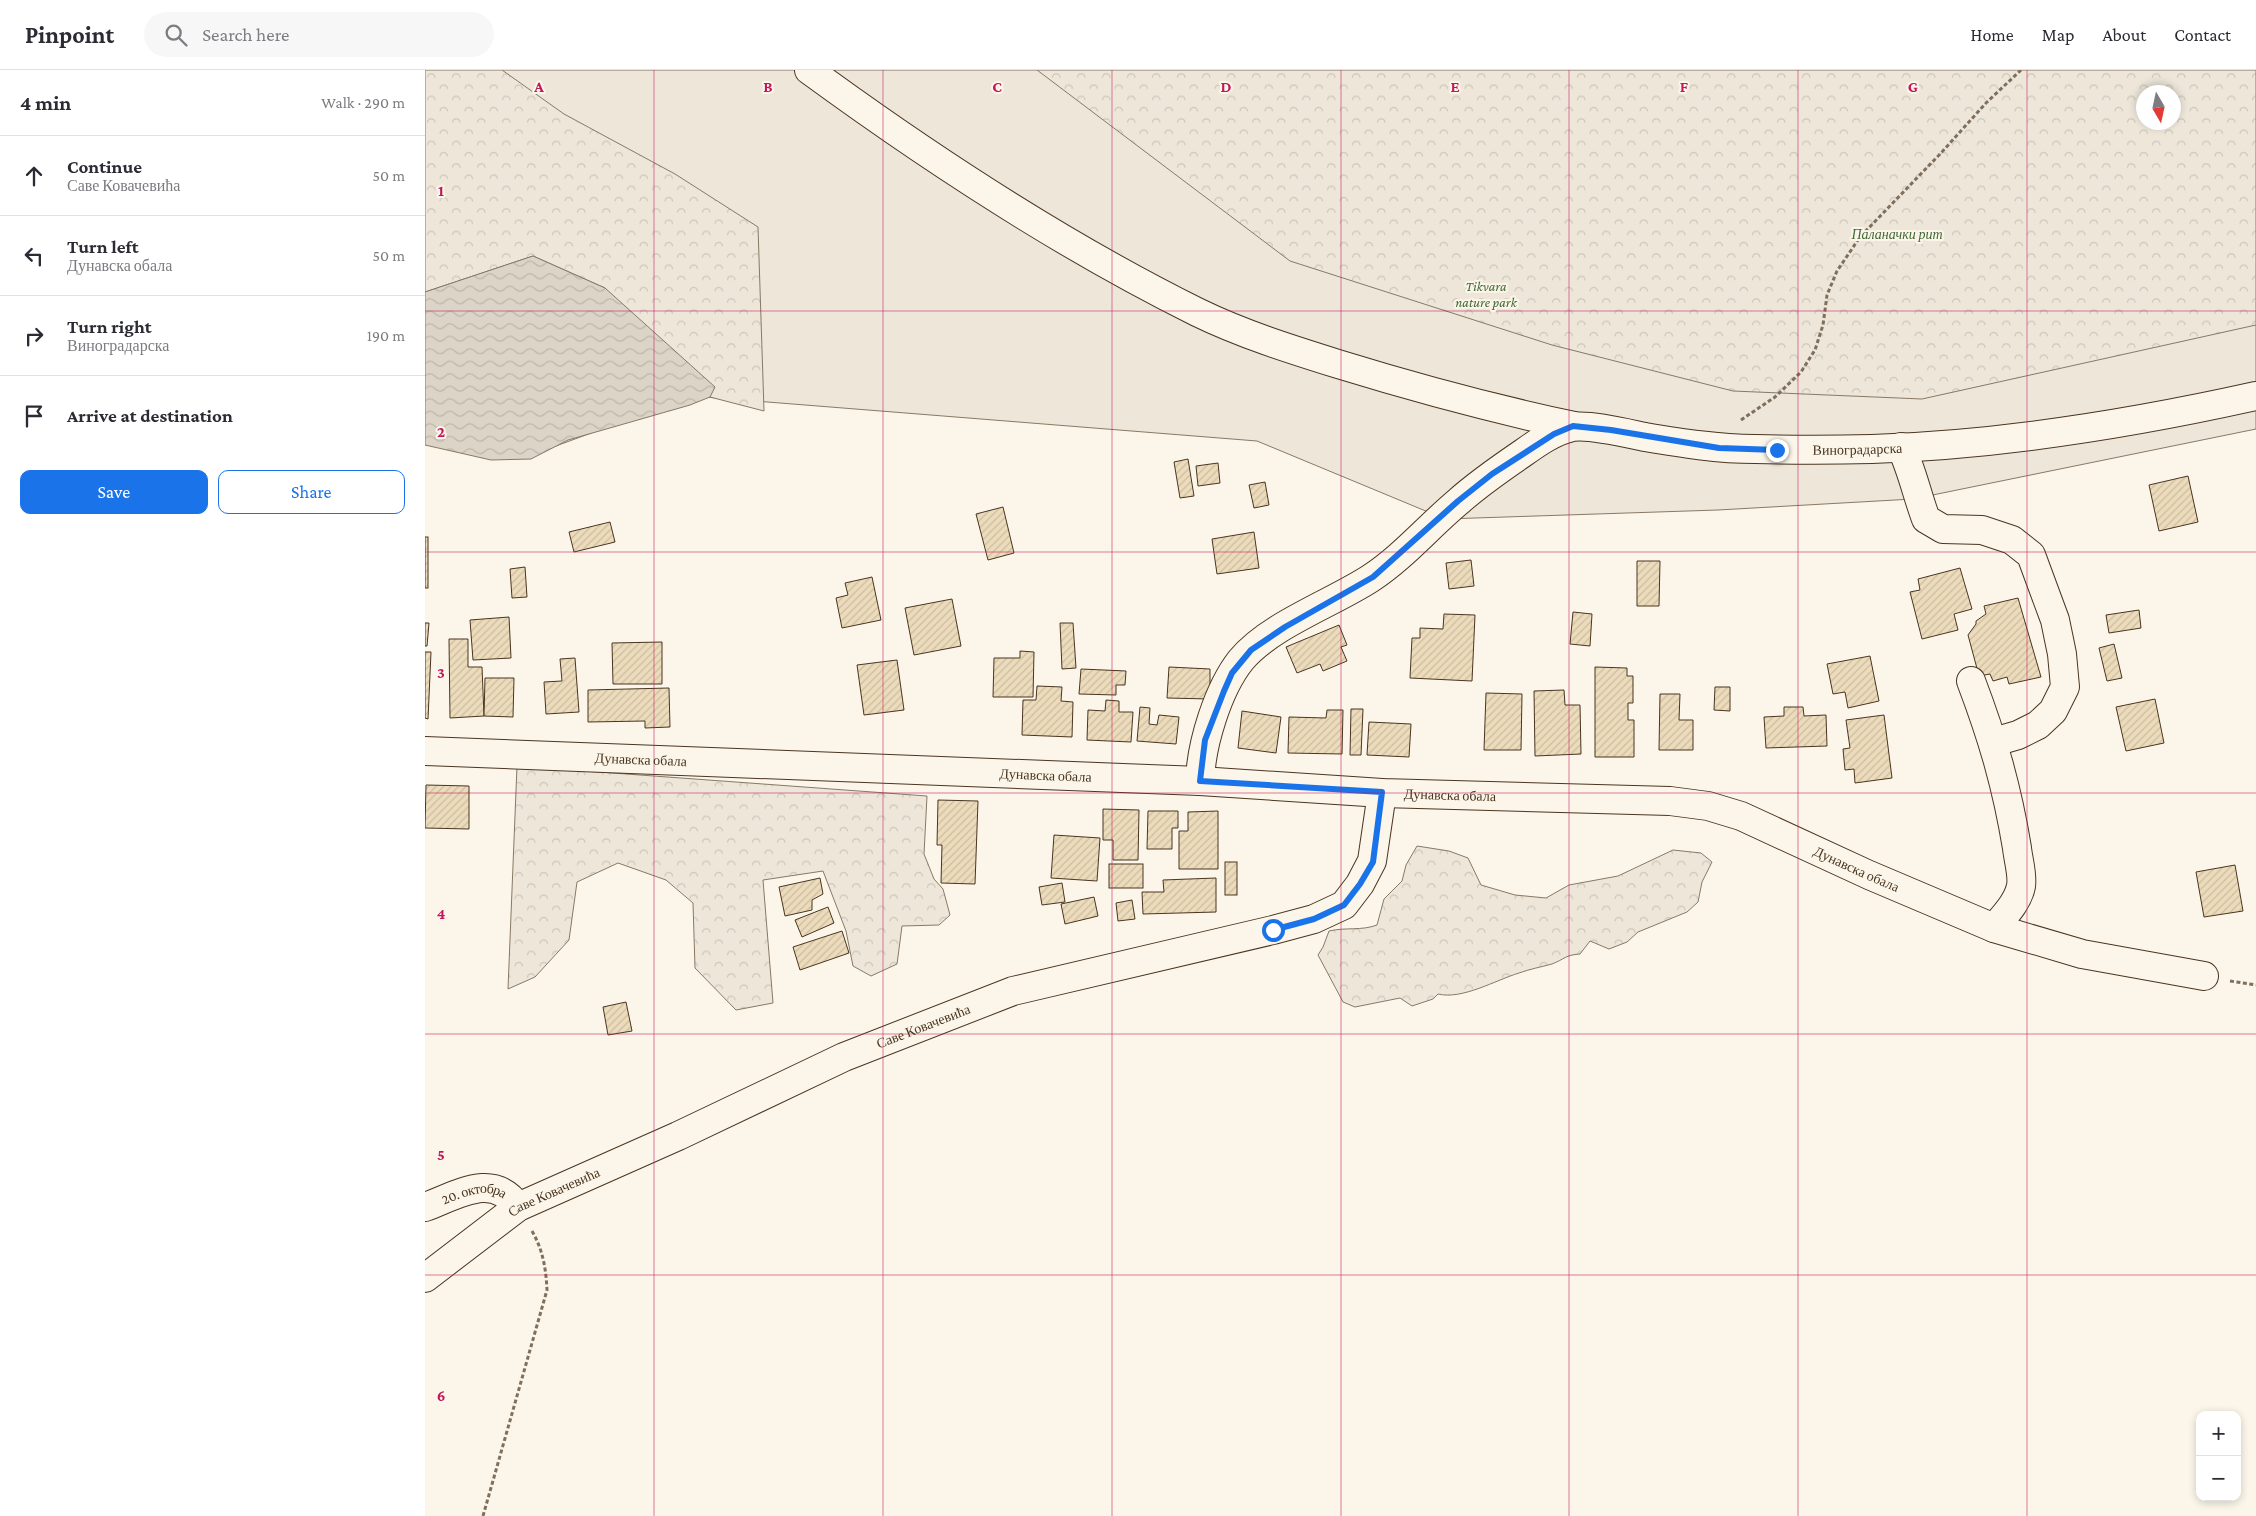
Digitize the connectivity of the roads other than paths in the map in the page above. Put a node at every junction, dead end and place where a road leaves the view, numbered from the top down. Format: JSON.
{"nodes":[{"id":1,"x":809,"y":70,"type":"edge"},
{"id":2,"x":2256,"y":396,"type":"edge"},
{"id":3,"x":1573,"y":426,"type":"junction"},
{"id":4,"x":1901,"y":447,"type":"junction"},
{"id":5,"x":1971,"y":681,"type":"dead end"},
{"id":6,"x":1993,"y":742,"type":"junction"},
{"id":7,"x":425,"y":752,"type":"edge"},
{"id":8,"x":1200,"y":781,"type":"junction"},
{"id":9,"x":1382,"y":792,"type":"junction"},
{"id":10,"x":1994,"y":928,"type":"junction"},
{"id":11,"x":2204,"y":976,"type":"dead end"},
{"id":12,"x":425,"y":1207,"type":"edge"},
{"id":13,"x":518,"y":1207,"type":"junction"},
{"id":14,"x":425,"y":1278,"type":"edge"}],
"edges":[{"from":1,"to":3,"type":"street","name":"Виноградарска"},
{"from":2,"to":4,"type":"street","name":"Виноградарска"},
{"from":3,"to":4,"type":"street","name":"Виноградарска"},
{"from":3,"to":8,"type":"street"},
{"from":4,"to":6,"type":"street"},
{"from":5,"to":6,"type":"street"},
{"from":6,"to":10,"type":"street"},
{"from":7,"to":8,"type":"street","name":"Дунавска обала"},
{"from":8,"to":9,"type":"street","name":"Дунавска обала"},
{"from":9,"to":10,"type":"street","name":"Дунавска обала"},
{"from":9,"to":13,"type":"street","name":"Саве Ковачевића"},
{"from":10,"to":11,"type":"street","name":"Дунавска обала"},
{"from":12,"to":13,"type":"street","name":"20. октобра"},
{"from":13,"to":14,"type":"street","name":"Саве Ковачевића"}]}
